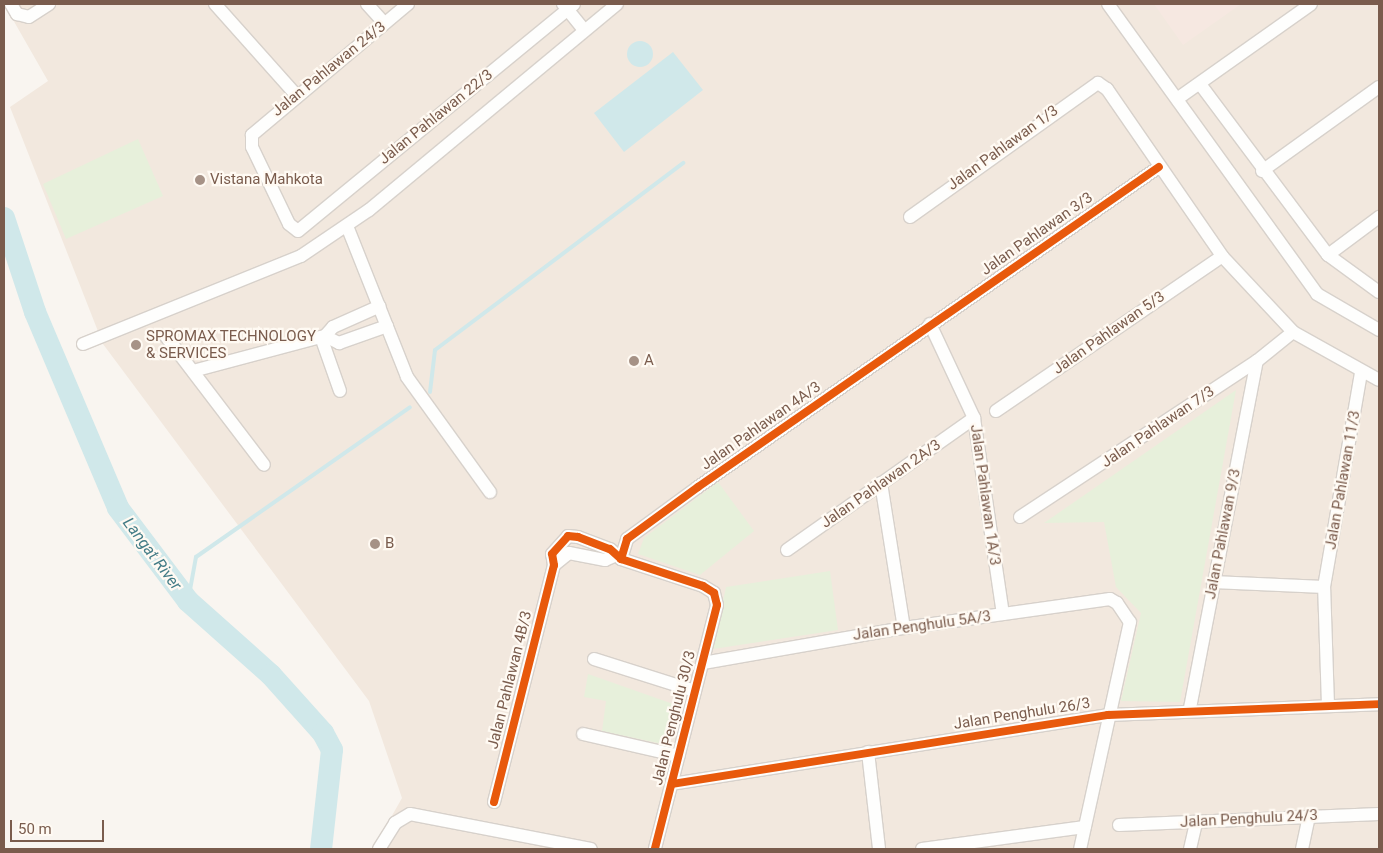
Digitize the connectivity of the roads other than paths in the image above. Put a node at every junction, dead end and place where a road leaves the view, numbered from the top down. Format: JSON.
{"nodes":[{"id":1,"x":11,"y":4,"type":"edge"},
{"id":2,"x":49,"y":4,"type":"edge"},
{"id":3,"x":215,"y":4,"type":"edge"},
{"id":4,"x":367,"y":4,"type":"edge"},
{"id":5,"x":408,"y":4,"type":"edge"},
{"id":6,"x":617,"y":4,"type":"edge"},
{"id":7,"x":1108,"y":4,"type":"edge"},
{"id":8,"x":1311,"y":4,"type":"edge"},
{"id":9,"x":568,"y":6,"type":"edge"},
{"id":10,"x":384,"y":23,"type":"junction"},
{"id":11,"x":584,"y":30,"type":"junction"},
{"id":12,"x":1200,"y":84,"type":"junction"},
{"id":13,"x":1379,"y":87,"type":"edge"},
{"id":14,"x":297,"y":96,"type":"junction"},
{"id":15,"x":1177,"y":99,"type":"junction"},
{"id":16,"x":252,"y":135,"type":"joint"},
{"id":17,"x":1159,"y":167,"type":"junction"},
{"id":18,"x":1262,"y":171,"type":"junction"},
{"id":19,"x":910,"y":217,"type":"dead end"},
{"id":20,"x":1379,"y":217,"type":"edge"},
{"id":21,"x":347,"y":226,"type":"junction"},
{"id":22,"x":1328,"y":255,"type":"junction"},
{"id":23,"x":1222,"y":256,"type":"junction"},
{"id":24,"x":1379,"y":292,"type":"edge"},
{"id":25,"x":380,"y":306,"type":"junction"},
{"id":26,"x":930,"y":324,"type":"junction"},
{"id":27,"x":387,"y":326,"type":"junction"},
{"id":28,"x":1379,"y":330,"type":"edge"},
{"id":29,"x":1293,"y":332,"type":"junction"},
{"id":30,"x":165,"y":334,"type":"dead end"},
{"id":31,"x":323,"y":336,"type":"junction"},
{"id":32,"x":83,"y":344,"type":"dead end"},
{"id":33,"x":1257,"y":361,"type":"junction"},
{"id":34,"x":194,"y":371,"type":"junction"},
{"id":35,"x":1361,"y":373,"type":"junction"},
{"id":36,"x":1379,"y":380,"type":"edge"},
{"id":37,"x":340,"y":390,"type":"dead end"},
{"id":38,"x":996,"y":411,"type":"dead end"},
{"id":39,"x":974,"y":418,"type":"junction"},
{"id":40,"x":264,"y":465,"type":"dead end"},
{"id":41,"x":881,"y":483,"type":"junction"},
{"id":42,"x":490,"y":492,"type":"dead end"},
{"id":43,"x":1020,"y":517,"type":"dead end"},
{"id":44,"x":787,"y":550,"type":"dead end"},
{"id":45,"x":618,"y":558,"type":"junction"},
{"id":46,"x":1214,"y":582,"type":"junction"},
{"id":47,"x":1324,"y":587,"type":"junction"},
{"id":48,"x":1003,"y":614,"type":"junction"},
{"id":49,"x":904,"y":628,"type":"junction"},
{"id":50,"x":594,"y":659,"type":"dead end"},
{"id":51,"x":702,"y":663,"type":"junction"},
{"id":52,"x":695,"y":691,"type":"junction"},
{"id":53,"x":1379,"y":704,"type":"edge"},
{"id":54,"x":1328,"y":705,"type":"junction"},
{"id":55,"x":1190,"y":708,"type":"junction"},
{"id":56,"x":1108,"y":715,"type":"junction"},
{"id":57,"x":583,"y":734,"type":"dead end"},
{"id":58,"x":868,"y":752,"type":"junction"},
{"id":59,"x":679,"y":756,"type":"junction"},
{"id":60,"x":672,"y":784,"type":"junction"},
{"id":61,"x":494,"y":802,"type":"dead end"},
{"id":62,"x":1379,"y":814,"type":"edge"},
{"id":63,"x":1309,"y":816,"type":"junction"},
{"id":64,"x":1196,"y":822,"type":"junction"},
{"id":65,"x":1119,"y":825,"type":"dead end"},
{"id":66,"x":1085,"y":827,"type":"junction"},
{"id":67,"x":379,"y":849,"type":"edge"},
{"id":68,"x":591,"y":849,"type":"edge"},
{"id":69,"x":655,"y":849,"type":"edge"},
{"id":70,"x":879,"y":849,"type":"edge"},
{"id":71,"x":922,"y":849,"type":"edge"},
{"id":72,"x":1080,"y":849,"type":"edge"},
{"id":73,"x":1190,"y":849,"type":"edge"},
{"id":74,"x":1302,"y":849,"type":"edge"}],
"edges":[{"from":1,"to":2,"type":"street"},
{"from":3,"to":14,"type":"street"},
{"from":4,"to":10,"type":"street"},
{"from":5,"to":10,"type":"street","name":"Jalan Pahlawan 24/3"},
{"from":6,"to":11,"type":"street"},
{"from":7,"to":15,"type":"street"},
{"from":8,"to":12,"type":"street"},
{"from":9,"to":11,"type":"street"},
{"from":9,"to":16,"type":"street","name":"Jalan Pahlawan 22/3"},
{"from":10,"to":14,"type":"street","name":"Jalan Pahlawan 24/3"},
{"from":11,"to":21,"type":"street"},
{"from":12,"to":15,"type":"street"},
{"from":12,"to":18,"type":"street"},
{"from":13,"to":18,"type":"street"},
{"from":14,"to":16,"type":"street","name":"Jalan Pahlawan 24/3"},
{"from":15,"to":28,"type":"street"},
{"from":17,"to":19,"type":"street","name":"Jalan Pahlawan 1/3"},
{"from":17,"to":23,"type":"street"},
{"from":17,"to":26,"type":"street","name":"Jalan Pahlawan 3/3"},
{"from":18,"to":22,"type":"street"},
{"from":20,"to":22,"type":"street"},
{"from":21,"to":25,"type":"street"},
{"from":21,"to":32,"type":"street"},
{"from":22,"to":24,"type":"street"},
{"from":23,"to":29,"type":"street"},
{"from":23,"to":38,"type":"street","name":"Jalan Pahlawan 5/3"},
{"from":25,"to":27,"type":"street"},
{"from":25,"to":31,"type":"street"},
{"from":26,"to":39,"type":"street","name":"Jalan Pahlawan 1A/3"},
{"from":26,"to":45,"type":"street","name":"Jalan Pahlawan 4A/3"},
{"from":27,"to":31,"type":"street"},
{"from":27,"to":42,"type":"street"},
{"from":29,"to":33,"type":"street","name":"Jalan Pahlawan 7/3"},
{"from":29,"to":35,"type":"street"},
{"from":30,"to":34,"type":"street"},
{"from":31,"to":34,"type":"street"},
{"from":31,"to":37,"type":"street"},
{"from":33,"to":43,"type":"street","name":"Jalan Pahlawan 7/3"},
{"from":33,"to":46,"type":"street","name":"Jalan Pahlawan 9/3"},
{"from":34,"to":40,"type":"street"},
{"from":35,"to":36,"type":"street"},
{"from":35,"to":47,"type":"street","name":"Jalan Pahlawan 11/3"},
{"from":39,"to":41,"type":"street","name":"Jalan Pahlawan 2A/3"},
{"from":39,"to":48,"type":"street","name":"Jalan Pahlawan 1A/3"},
{"from":41,"to":44,"type":"street","name":"Jalan Pahlawan 2A/3"},
{"from":41,"to":49,"type":"street"},
{"from":45,"to":51,"type":"street","name":"Jalan Penghulu 30/3"},
{"from":45,"to":61,"type":"street","name":"Jalan Pahlawan 4B/3"},
{"from":46,"to":47,"type":"street"},
{"from":46,"to":55,"type":"street","name":"Jalan Pahlawan 9/3"},
{"from":47,"to":54,"type":"street","name":"Jalan Pahlawan 11/3"},
{"from":48,"to":49,"type":"street","name":"Jalan Penghulu 5A/3"},
{"from":48,"to":56,"type":"street","name":"Jalan Penghulu 5A/3"},
{"from":49,"to":51,"type":"street","name":"Jalan Penghulu 5A/3"},
{"from":50,"to":52,"type":"street"},
{"from":51,"to":52,"type":"street","name":"Jalan Penghulu 30/3"},
{"from":52,"to":59,"type":"street","name":"Jalan Penghulu 30/3"},
{"from":53,"to":54,"type":"street","name":"Jalan Penghulu 26/3"},
{"from":54,"to":55,"type":"street","name":"Jalan Penghulu 26/3"},
{"from":55,"to":56,"type":"street","name":"Jalan Penghulu 26/3"},
{"from":56,"to":58,"type":"street","name":"Jalan Penghulu 26/3"},
{"from":56,"to":66,"type":"street"},
{"from":57,"to":59,"type":"street"},
{"from":58,"to":60,"type":"street","name":"Jalan Penghulu 26/3"},
{"from":58,"to":70,"type":"street"},
{"from":59,"to":60,"type":"street","name":"Jalan Penghulu 30/3"},
{"from":60,"to":69,"type":"street","name":"Jalan Penghulu 30/3"},
{"from":62,"to":63,"type":"street","name":"Jalan Penghulu 24/3"},
{"from":63,"to":64,"type":"street","name":"Jalan Penghulu 24/3"},
{"from":63,"to":74,"type":"street"},
{"from":64,"to":65,"type":"street","name":"Jalan Penghulu 24/3"},
{"from":64,"to":73,"type":"street"},
{"from":66,"to":71,"type":"street"},
{"from":66,"to":72,"type":"street"},
{"from":67,"to":68,"type":"street"}]}
